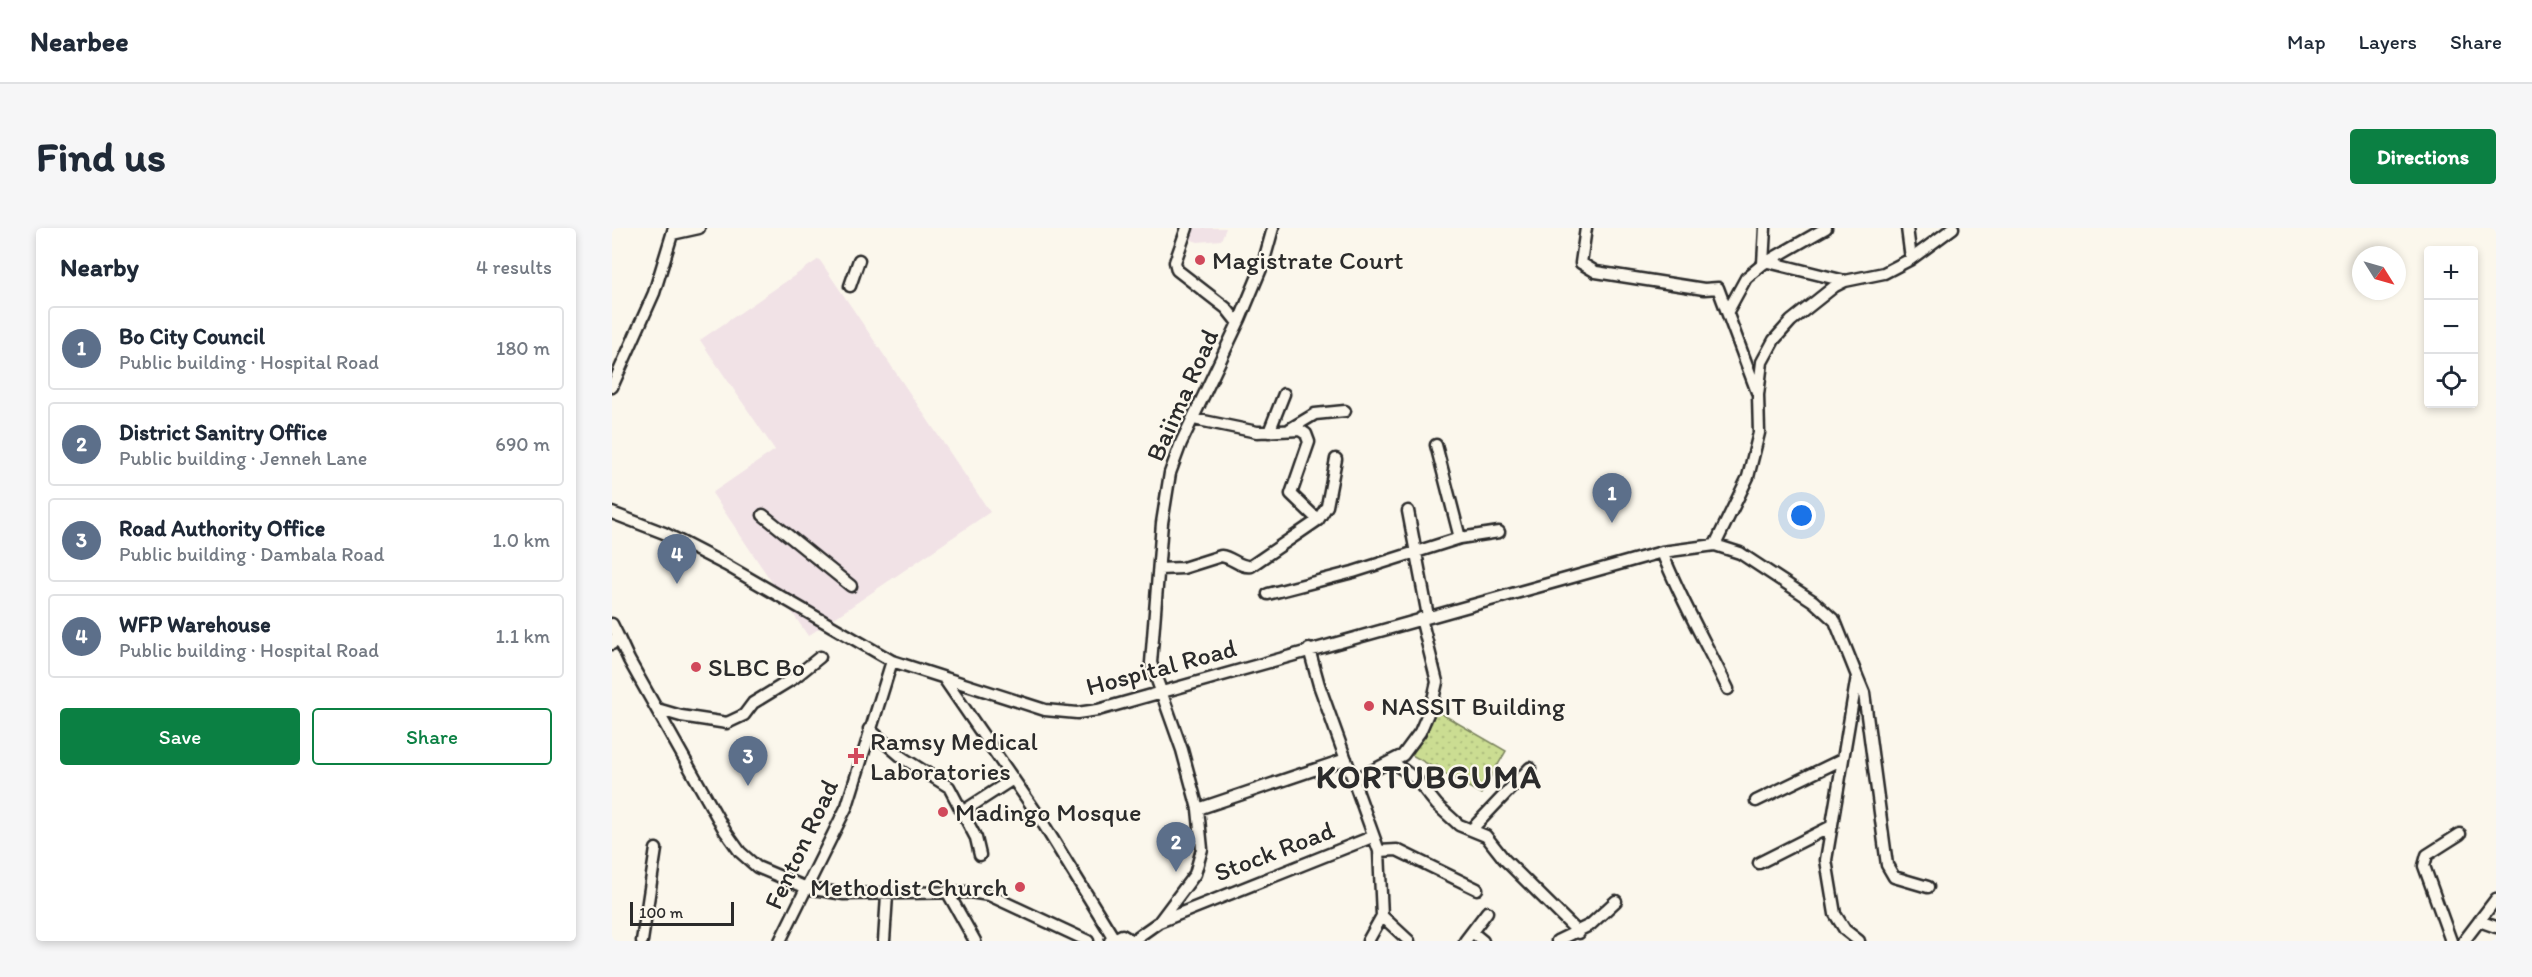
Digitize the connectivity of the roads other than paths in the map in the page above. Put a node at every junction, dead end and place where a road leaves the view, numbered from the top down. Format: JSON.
{"nodes":[{"id":1,"x":699,"y":228,"type":"edge"},
{"id":2,"x":1187,"y":228,"type":"edge"},
{"id":3,"x":1273,"y":228,"type":"edge"},
{"id":4,"x":1586,"y":228,"type":"edge"},
{"id":5,"x":1765,"y":228,"type":"edge"},
{"id":6,"x":1826,"y":228,"type":"edge"},
{"id":7,"x":1907,"y":228,"type":"edge"},
{"id":8,"x":1953,"y":228,"type":"edge"},
{"id":9,"x":673,"y":231,"type":"edge"},
{"id":10,"x":1911,"y":259,"type":"junction"},
{"id":11,"x":859,"y":260,"type":"dead end"},
{"id":12,"x":1765,"y":263,"type":"junction"},
{"id":13,"x":1845,"y":281,"type":"junction"},
{"id":14,"x":850,"y":286,"type":"dead end"},
{"id":15,"x":1728,"y":311,"type":"junction"},
{"id":16,"x":1238,"y":323,"type":"junction"},
{"id":17,"x":612,"y":387,"type":"edge"},
{"id":18,"x":1284,"y":394,"type":"dead end"},
{"id":19,"x":1758,"y":395,"type":"junction"},
{"id":20,"x":1345,"y":411,"type":"dead end"},
{"id":21,"x":1194,"y":419,"type":"junction"},
{"id":22,"x":1289,"y":429,"type":"junction"},
{"id":23,"x":1269,"y":432,"type":"junction"},
{"id":24,"x":1436,"y":445,"type":"dead end"},
{"id":25,"x":1336,"y":459,"type":"dead end"},
{"id":26,"x":1408,"y":511,"type":"dead end"},
{"id":27,"x":612,"y":513,"type":"edge"},
{"id":28,"x":763,"y":515,"type":"dead end"},
{"id":29,"x":1318,"y":519,"type":"junction"},
{"id":30,"x":1498,"y":532,"type":"dead end"},
{"id":31,"x":1460,"y":538,"type":"junction"},
{"id":32,"x":1715,"y":545,"type":"junction"},
{"id":33,"x":1416,"y":551,"type":"junction"},
{"id":34,"x":1662,"y":552,"type":"junction"},
{"id":35,"x":1159,"y":569,"type":"junction"},
{"id":36,"x":851,"y":586,"type":"dead end"},
{"id":37,"x":1268,"y":594,"type":"dead end"},
{"id":38,"x":1424,"y":617,"type":"junction"},
{"id":39,"x":614,"y":627,"type":"edge"},
{"id":40,"x":612,"y":644,"type":"edge"},
{"id":41,"x":612,"y":649,"type":"edge"},
{"id":42,"x":1310,"y":649,"type":"junction"},
{"id":43,"x":820,"y":657,"type":"dead end"},
{"id":44,"x":629,"y":660,"type":"junction"},
{"id":45,"x":892,"y":661,"type":"junction"},
{"id":46,"x":1857,"y":676,"type":"junction"},
{"id":47,"x":945,"y":680,"type":"junction"},
{"id":48,"x":1728,"y":689,"type":"dead end"},
{"id":49,"x":1163,"y":692,"type":"junction"},
{"id":50,"x":657,"y":709,"type":"junction"},
{"id":51,"x":869,"y":729,"type":"junction"},
{"id":52,"x":1346,"y":759,"type":"junction"},
{"id":53,"x":1843,"y":759,"type":"junction"},
{"id":54,"x":1391,"y":761,"type":"junction"},
{"id":55,"x":1530,"y":768,"type":"dead end"},
{"id":56,"x":1013,"y":779,"type":"junction"},
{"id":57,"x":1354,"y":780,"type":"junction"},
{"id":58,"x":1756,"y":801,"type":"dead end"},
{"id":59,"x":1198,"y":809,"type":"junction"},
{"id":60,"x":962,"y":812,"type":"junction"},
{"id":61,"x":1832,"y":826,"type":"junction"},
{"id":62,"x":1472,"y":829,"type":"junction"},
{"id":63,"x":2460,"y":834,"type":"dead end"},
{"id":64,"x":1372,"y":837,"type":"junction"},
{"id":65,"x":656,"y":849,"type":"dead end"},
{"id":66,"x":1379,"y":851,"type":"junction"},
{"id":67,"x":980,"y":855,"type":"dead end"},
{"id":68,"x":1759,"y":862,"type":"dead end"},
{"id":69,"x":1928,"y":887,"type":"dead end"},
{"id":70,"x":807,"y":888,"type":"junction"},
{"id":71,"x":1477,"y":890,"type":"dead end"},
{"id":72,"x":948,"y":892,"type":"junction"},
{"id":73,"x":887,"y":895,"type":"junction"},
{"id":74,"x":2496,"y":898,"type":"edge"},
{"id":75,"x":1616,"y":901,"type":"dead end"},
{"id":76,"x":1487,"y":912,"type":"dead end"},
{"id":77,"x":1382,"y":916,"type":"junction"},
{"id":78,"x":2479,"y":921,"type":"junction"},
{"id":79,"x":1159,"y":922,"type":"junction"},
{"id":80,"x":2496,"y":927,"type":"edge"},
{"id":81,"x":1579,"y":933,"type":"junction"},
{"id":82,"x":1468,"y":937,"type":"edge"},
{"id":83,"x":1075,"y":938,"type":"edge"},
{"id":84,"x":1110,"y":940,"type":"edge"},
{"id":85,"x":642,"y":941,"type":"edge"},
{"id":86,"x":780,"y":941,"type":"edge"},
{"id":87,"x":884,"y":941,"type":"edge"},
{"id":88,"x":975,"y":941,"type":"edge"},
{"id":89,"x":1088,"y":941,"type":"edge"},
{"id":90,"x":1132,"y":941,"type":"edge"},
{"id":91,"x":1368,"y":941,"type":"edge"},
{"id":92,"x":1409,"y":941,"type":"edge"},
{"id":93,"x":1483,"y":941,"type":"edge"},
{"id":94,"x":1557,"y":941,"type":"edge"},
{"id":95,"x":1859,"y":941,"type":"edge"},
{"id":96,"x":2451,"y":941,"type":"edge"},
{"id":97,"x":2464,"y":941,"type":"edge"}],
"edges":[{"from":1,"to":9,"type":"street"},
{"from":2,"to":16,"type":"street"},
{"from":3,"to":16,"type":"street","name":"Baiima Road"},
{"from":4,"to":15,"type":"street"},
{"from":5,"to":12,"type":"street"},
{"from":6,"to":12,"type":"street"},
{"from":7,"to":10,"type":"street"},
{"from":8,"to":10,"type":"street"},
{"from":9,"to":17,"type":"street"},
{"from":10,"to":13,"type":"street"},
{"from":11,"to":14,"type":"street"},
{"from":12,"to":13,"type":"street"},
{"from":12,"to":15,"type":"street"},
{"from":13,"to":19,"type":"street"},
{"from":15,"to":19,"type":"street"},
{"from":16,"to":21,"type":"street","name":"Baiima Road"},
{"from":18,"to":23,"type":"street"},
{"from":19,"to":32,"type":"street"},
{"from":20,"to":22,"type":"street"},
{"from":21,"to":23,"type":"street"},
{"from":21,"to":35,"type":"street","name":"Baiima Road"},
{"from":22,"to":23,"type":"street"},
{"from":22,"to":29,"type":"street"},
{"from":24,"to":31,"type":"street"},
{"from":25,"to":29,"type":"street"},
{"from":26,"to":33,"type":"street"},
{"from":27,"to":45,"type":"street","name":"Hospital Road"},
{"from":28,"to":36,"type":"street"},
{"from":29,"to":35,"type":"street"},
{"from":30,"to":31,"type":"street"},
{"from":31,"to":33,"type":"street"},
{"from":32,"to":34,"type":"street","name":"Hospital Road"},
{"from":32,"to":46,"type":"street"},
{"from":33,"to":37,"type":"street"},
{"from":33,"to":38,"type":"street"},
{"from":34,"to":38,"type":"street","name":"Hospital Road"},
{"from":34,"to":48,"type":"street"},
{"from":35,"to":49,"type":"street","name":"Baiima Road"},
{"from":38,"to":42,"type":"street","name":"Hospital Road"},
{"from":38,"to":54,"type":"street"},
{"from":39,"to":40,"type":"street"},
{"from":39,"to":44,"type":"street"},
{"from":41,"to":44,"type":"street"},
{"from":42,"to":49,"type":"street","name":"Hospital Road"},
{"from":42,"to":52,"type":"street"},
{"from":43,"to":50,"type":"street"},
{"from":44,"to":50,"type":"street"},
{"from":45,"to":47,"type":"street","name":"Hospital Road"},
{"from":45,"to":51,"type":"street","name":"Fenton Road"},
{"from":46,"to":53,"type":"street"},
{"from":46,"to":69,"type":"street"},
{"from":47,"to":49,"type":"street","name":"Hospital Road"},
{"from":47,"to":56,"type":"street"},
{"from":49,"to":59,"type":"street","name":"Baiima Road"},
{"from":50,"to":70,"type":"street"},
{"from":51,"to":60,"type":"street"},
{"from":51,"to":70,"type":"street","name":"Fenton Road"},
{"from":52,"to":57,"type":"street"},
{"from":52,"to":59,"type":"street"},
{"from":53,"to":58,"type":"street"},
{"from":53,"to":61,"type":"street"},
{"from":54,"to":57,"type":"street"},
{"from":54,"to":62,"type":"street"},
{"from":55,"to":62,"type":"street"},
{"from":56,"to":60,"type":"street"},
{"from":56,"to":84,"type":"street"},
{"from":57,"to":64,"type":"street"},
{"from":59,"to":79,"type":"street","name":"Baiima Road"},
{"from":60,"to":67,"type":"street"},
{"from":61,"to":68,"type":"street"},
{"from":61,"to":95,"type":"street"},
{"from":62,"to":81,"type":"street"},
{"from":63,"to":96,"type":"street"},
{"from":64,"to":66,"type":"street"},
{"from":64,"to":79,"type":"street","name":"Stock Road"},
{"from":65,"to":85,"type":"street"},
{"from":66,"to":71,"type":"street"},
{"from":66,"to":77,"type":"street"},
{"from":70,"to":73,"type":"street"},
{"from":70,"to":86,"type":"street","name":"Fenton Road"},
{"from":72,"to":73,"type":"street"},
{"from":72,"to":83,"type":"street"},
{"from":72,"to":88,"type":"street"},
{"from":73,"to":87,"type":"street"},
{"from":74,"to":78,"type":"street"},
{"from":75,"to":81,"type":"street"},
{"from":76,"to":82,"type":"street"},
{"from":77,"to":91,"type":"street"},
{"from":77,"to":92,"type":"street"},
{"from":78,"to":80,"type":"street"},
{"from":78,"to":97,"type":"street"},
{"from":79,"to":90,"type":"street"},
{"from":81,"to":94,"type":"street"},
{"from":82,"to":93,"type":"street"},
{"from":83,"to":89,"type":"street"},
{"from":84,"to":90,"type":"street"}]}
